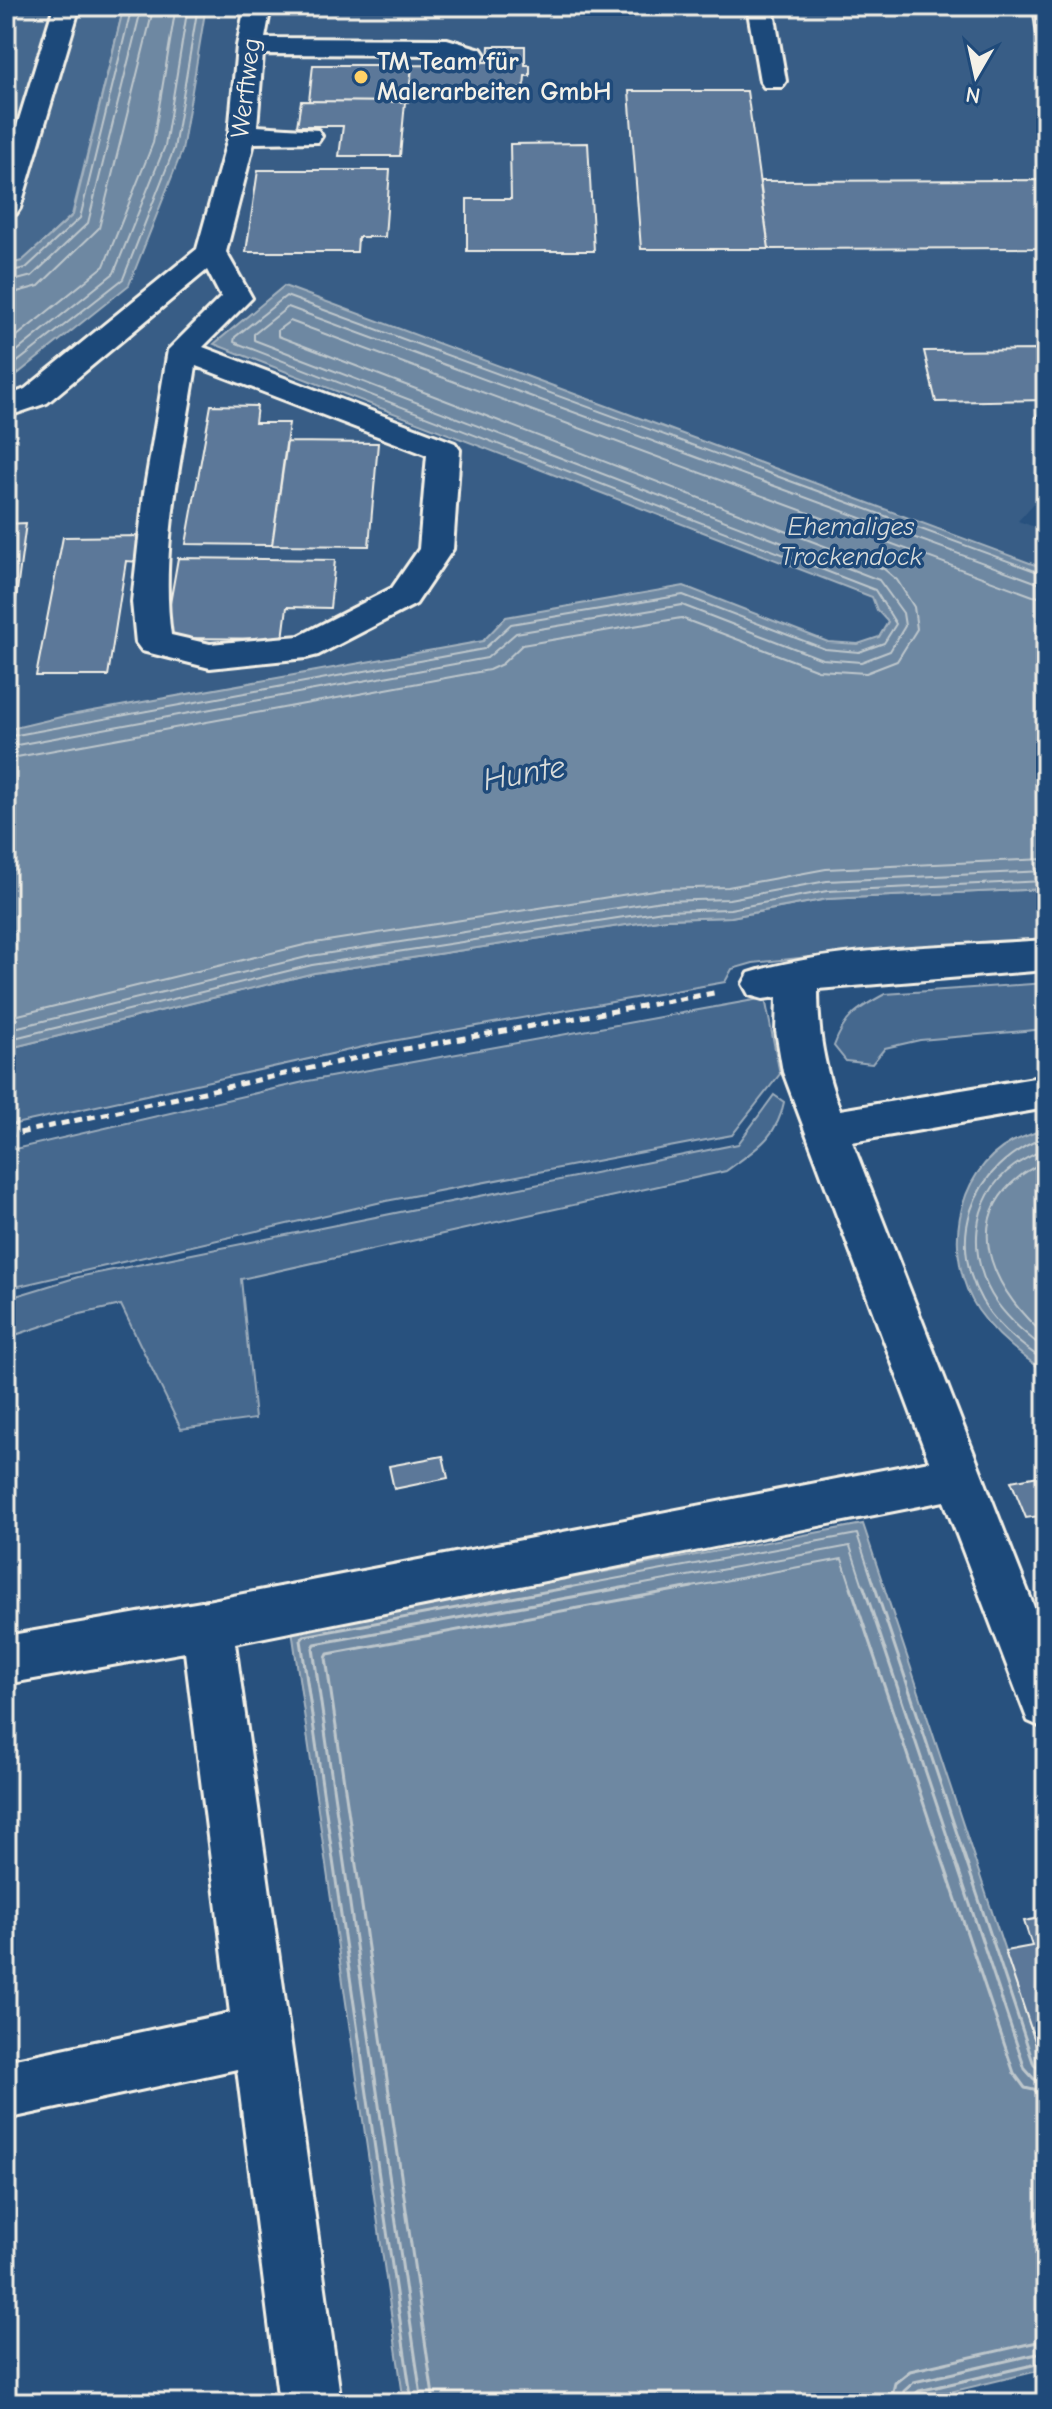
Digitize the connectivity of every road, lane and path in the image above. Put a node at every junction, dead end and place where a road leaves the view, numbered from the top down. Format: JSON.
{"nodes":[{"id":1,"x":67,"y":6,"type":"edge"},
{"id":2,"x":258,"y":6,"type":"edge"},
{"id":3,"x":760,"y":6,"type":"edge"},
{"id":4,"x":250,"y":46,"type":"junction"},
{"id":5,"x":472,"y":55,"type":"dead end"},
{"id":6,"x":773,"y":81,"type":"dead end"},
{"id":7,"x":243,"y":134,"type":"junction"},
{"id":8,"x":308,"y":136,"type":"dead end"},
{"id":9,"x":6,"y":208,"type":"edge"},
{"id":10,"x":211,"y":252,"type":"junction"},
{"id":11,"x":183,"y":350,"type":"junction"},
{"id":12,"x":6,"y":408,"type":"edge"},
{"id":13,"x":1046,"y":955,"type":"edge"},
{"id":14,"x":781,"y":982,"type":"junction"},
{"id":15,"x":1046,"y":1092,"type":"edge"},
{"id":16,"x":827,"y":1129,"type":"junction"},
{"id":17,"x":6,"y":1136,"type":"edge"},
{"id":18,"x":958,"y":1477,"type":"junction"},
{"id":19,"x":207,"y":1625,"type":"junction"},
{"id":20,"x":6,"y":1660,"type":"edge"},
{"id":21,"x":1046,"y":1704,"type":"edge"},
{"id":22,"x":262,"y":2035,"type":"junction"},
{"id":23,"x":6,"y":2090,"type":"edge"},
{"id":24,"x":310,"y":2403,"type":"edge"}],
"edges":[{"from":1,"to":9,"type":"street"},
{"from":2,"to":4,"type":"street","name":"Werftweg"},
{"from":3,"to":6,"type":"street"},
{"from":4,"to":5,"type":"street"},
{"from":4,"to":7,"type":"street","name":"Werftweg"},
{"from":7,"to":8,"type":"street"},
{"from":7,"to":10,"type":"street","name":"Werftweg"},
{"from":10,"to":11,"type":"street"},
{"from":10,"to":12,"type":"street"},
{"from":11,"to":11,"type":"street"},
{"from":13,"to":14,"type":"street"},
{"from":14,"to":16,"type":"street"},
{"from":14,"to":17,"type":"path"},
{"from":15,"to":16,"type":"street"},
{"from":16,"to":18,"type":"street"},
{"from":18,"to":19,"type":"street"},
{"from":18,"to":21,"type":"street"},
{"from":19,"to":20,"type":"street"},
{"from":19,"to":22,"type":"street"},
{"from":22,"to":23,"type":"street"},
{"from":22,"to":24,"type":"street"}]}
